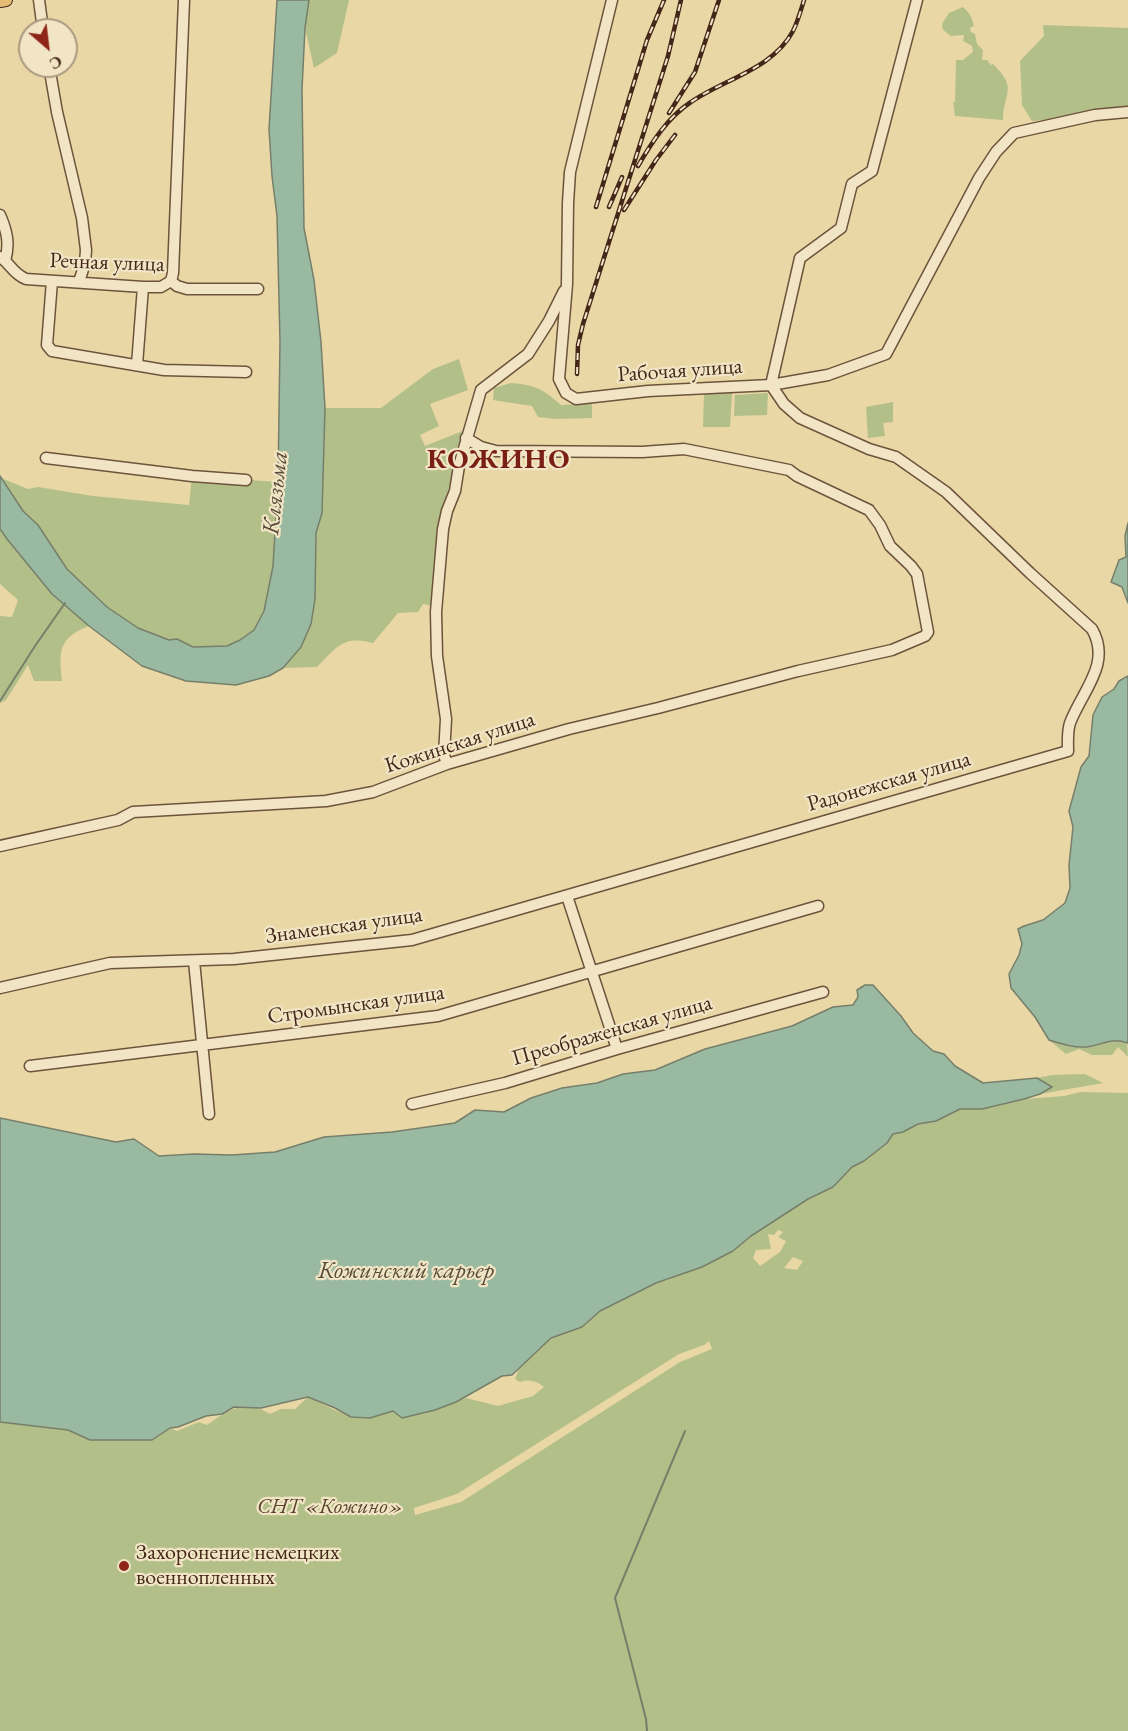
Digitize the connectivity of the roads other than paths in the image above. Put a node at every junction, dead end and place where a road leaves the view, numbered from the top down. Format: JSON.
{"nodes":[{"id":1,"x":6,"y":0,"type":"edge"},
{"id":2,"x":39,"y":0,"type":"edge"},
{"id":3,"x":184,"y":0,"type":"edge"},
{"id":4,"x":612,"y":0,"type":"edge"},
{"id":5,"x":917,"y":0,"type":"edge"},
{"id":6,"x":0,"y":1,"type":"edge"},
{"id":7,"x":41,"y":18,"type":"edge"},
{"id":8,"x":51,"y":78,"type":"edge"},
{"id":9,"x":1128,"y":112,"type":"edge"},
{"id":10,"x":0,"y":215,"type":"edge"},
{"id":11,"x":3,"y":259,"type":"edge"},
{"id":12,"x":52,"y":281,"type":"junction"},
{"id":13,"x":171,"y":281,"type":"junction"},
{"id":14,"x":79,"y":282,"type":"junction"},
{"id":15,"x":567,"y":284,"type":"junction"},
{"id":16,"x":143,"y":287,"type":"junction"},
{"id":17,"x":258,"y":289,"type":"dead end"},
{"id":18,"x":137,"y":365,"type":"junction"},
{"id":19,"x":246,"y":372,"type":"dead end"},
{"id":20,"x":771,"y":385,"type":"junction"},
{"id":21,"x":466,"y":438,"type":"junction"},
{"id":22,"x":46,"y":458,"type":"dead end"},
{"id":23,"x":246,"y":480,"type":"dead end"},
{"id":24,"x":447,"y":764,"type":"junction"},
{"id":25,"x":0,"y":846,"type":"edge"},
{"id":26,"x":721,"y":852,"type":"joint"},
{"id":27,"x":567,"y":896,"type":"junction"},
{"id":28,"x":818,"y":906,"type":"dead end"},
{"id":29,"x":194,"y":961,"type":"junction"},
{"id":30,"x":591,"y":971,"type":"junction"},
{"id":31,"x":0,"y":988,"type":"edge"},
{"id":32,"x":822,"y":992,"type":"dead end"},
{"id":33,"x":201,"y":1045,"type":"junction"},
{"id":34,"x":617,"y":1049,"type":"junction"},
{"id":35,"x":30,"y":1066,"type":"dead end"},
{"id":36,"x":412,"y":1104,"type":"dead end"},
{"id":37,"x":209,"y":1114,"type":"dead end"}],
"edges":[{"from":1,"to":6,"type":"main road"},
{"from":2,"to":7,"type":"street"},
{"from":3,"to":13,"type":"street"},
{"from":4,"to":15,"type":"street","name":"Рабочая улица"},
{"from":5,"to":20,"type":"street","name":"Рабочая улица"},
{"from":8,"to":14,"type":"street"},
{"from":9,"to":20,"type":"street"},
{"from":10,"to":11,"type":"street"},
{"from":11,"to":12,"type":"street","name":"Речная улица"},
{"from":12,"to":14,"type":"street","name":"Речная улица"},
{"from":12,"to":18,"type":"street"},
{"from":13,"to":16,"type":"street","name":"Речная улица"},
{"from":13,"to":17,"type":"street","name":"Речная улица"},
{"from":14,"to":16,"type":"street","name":"Речная улица"},
{"from":15,"to":20,"type":"street","name":"Рабочая улица"},
{"from":15,"to":21,"type":"street"},
{"from":16,"to":18,"type":"street"},
{"from":18,"to":19,"type":"street"},
{"from":20,"to":26,"type":"street","name":"Радонежская улица"},
{"from":21,"to":24,"type":"street"},
{"from":21,"to":24,"type":"street","name":"Кожинская улица"},
{"from":22,"to":23,"type":"street"},
{"from":24,"to":25,"type":"street","name":"Кожинская улица"},
{"from":26,"to":27,"type":"street","name":"Знаменская улица"},
{"from":27,"to":29,"type":"street","name":"Знаменская улица"},
{"from":27,"to":30,"type":"street"},
{"from":28,"to":30,"type":"street","name":"Стромынская улица"},
{"from":29,"to":31,"type":"street","name":"Знаменская улица"},
{"from":29,"to":33,"type":"street"},
{"from":30,"to":33,"type":"street","name":"Стромынская улица"},
{"from":30,"to":34,"type":"street"},
{"from":32,"to":34,"type":"street","name":"Преображенская улица"},
{"from":33,"to":35,"type":"street","name":"Стромынская улица"},
{"from":33,"to":37,"type":"street"},
{"from":34,"to":36,"type":"street","name":"Преображенская улица"}]}
